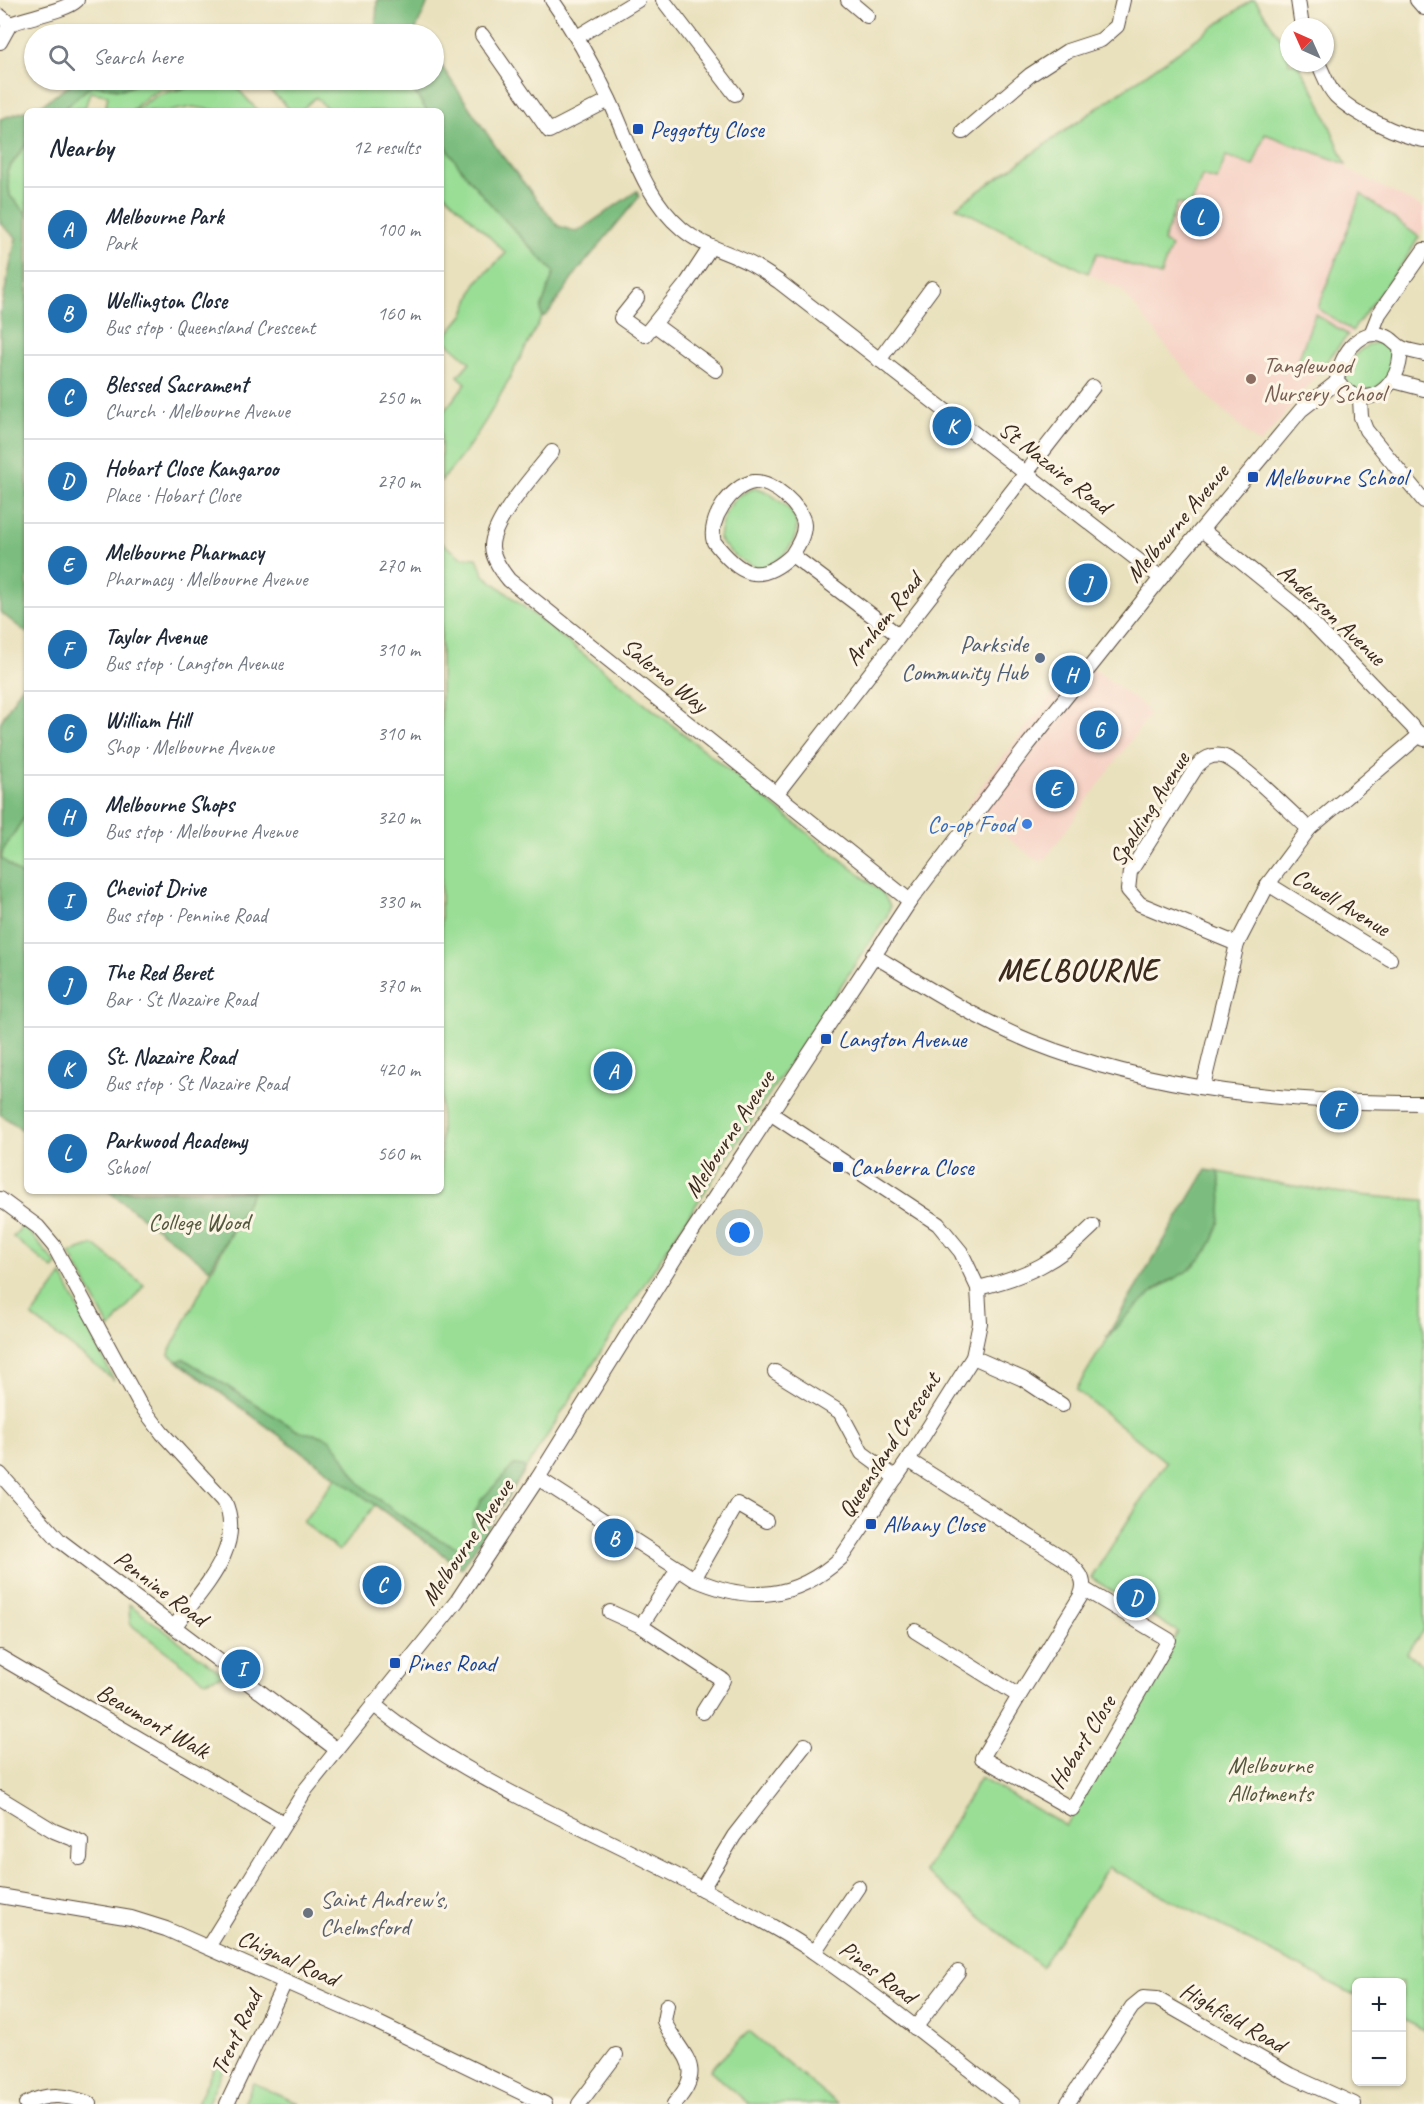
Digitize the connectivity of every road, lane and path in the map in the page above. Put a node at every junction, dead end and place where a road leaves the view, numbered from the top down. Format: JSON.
{"nodes":[{"id":1,"x":77,"y":0,"type":"edge"},
{"id":2,"x":552,"y":0,"type":"edge"},
{"id":3,"x":638,"y":0,"type":"edge"},
{"id":4,"x":663,"y":0,"type":"edge"},
{"id":5,"x":848,"y":0,"type":"edge"},
{"id":6,"x":1123,"y":0,"type":"edge"},
{"id":7,"x":1298,"y":0,"type":"edge"},
{"id":8,"x":1417,"y":0,"type":"edge"},
{"id":9,"x":1424,"y":8,"type":"edge"},
{"id":10,"x":867,"y":16,"type":"dead end"},
{"id":11,"x":1301,"y":18,"type":"edge"},
{"id":12,"x":5,"y":20,"type":"edge"},
{"id":13,"x":482,"y":35,"type":"dead end"},
{"id":14,"x":577,"y":38,"type":"junction"},
{"id":15,"x":0,"y":42,"type":"edge"},
{"id":16,"x":1322,"y":72,"type":"edge"},
{"id":17,"x":735,"y":94,"type":"dead end"},
{"id":18,"x":609,"y":100,"type":"junction"},
{"id":19,"x":963,"y":132,"type":"dead end"},
{"id":20,"x":1424,"y":140,"type":"edge"},
{"id":21,"x":710,"y":248,"type":"junction"},
{"id":22,"x":1424,"y":250,"type":"edge"},
{"id":23,"x":932,"y":288,"type":"dead end"},
{"id":24,"x":637,"y":298,"type":"dead end"},
{"id":25,"x":654,"y":325,"type":"junction"},
{"id":26,"x":1371,"y":334,"type":"junction"},
{"id":27,"x":1400,"y":347,"type":"junction"},
{"id":28,"x":1424,"y":354,"type":"edge"},
{"id":29,"x":879,"y":360,"type":"junction"},
{"id":30,"x":716,"y":370,"type":"dead end"},
{"id":31,"x":1394,"y":381,"type":"junction"},
{"id":32,"x":1337,"y":382,"type":"junction"},
{"id":33,"x":1093,"y":387,"type":"dead end"},
{"id":34,"x":1424,"y":390,"type":"edge"},
{"id":35,"x":1360,"y":399,"type":"junction"},
{"id":36,"x":552,"y":452,"type":"dead end"},
{"id":37,"x":1025,"y":472,"type":"junction"},
{"id":38,"x":1424,"y":501,"type":"edge"},
{"id":39,"x":1202,"y":530,"type":"junction"},
{"id":40,"x":792,"y":555,"type":"junction"},
{"id":41,"x":1161,"y":578,"type":"junction"},
{"id":42,"x":898,"y":635,"type":"junction"},
{"id":43,"x":1423,"y":736,"type":"edge"},
{"id":44,"x":777,"y":793,"type":"junction"},
{"id":45,"x":1309,"y":829,"type":"junction"},
{"id":46,"x":1268,"y":884,"type":"junction"},
{"id":47,"x":910,"y":901,"type":"junction"},
{"id":48,"x":1236,"y":944,"type":"junction"},
{"id":49,"x":873,"y":955,"type":"junction"},
{"id":50,"x":1390,"y":959,"type":"dead end"},
{"id":51,"x":1203,"y":1086,"type":"junction"},
{"id":52,"x":1424,"y":1103,"type":"edge"},
{"id":53,"x":770,"y":1113,"type":"junction"},
{"id":54,"x":0,"y":1199,"type":"edge"},
{"id":55,"x":1093,"y":1226,"type":"dead end"},
{"id":56,"x":978,"y":1288,"type":"junction"},
{"id":57,"x":973,"y":1357,"type":"junction"},
{"id":58,"x":775,"y":1372,"type":"dead end"},
{"id":59,"x":1062,"y":1405,"type":"dead end"},
{"id":60,"x":908,"y":1460,"type":"junction"},
{"id":61,"x":0,"y":1474,"type":"edge"},
{"id":62,"x":538,"y":1478,"type":"junction"},
{"id":63,"x":896,"y":1478,"type":"junction"},
{"id":64,"x":766,"y":1521,"type":"dead end"},
{"id":65,"x":678,"y":1569,"type":"junction"},
{"id":66,"x":694,"y":1579,"type":"junction"},
{"id":67,"x":1084,"y":1589,"type":"junction"},
{"id":68,"x":610,"y":1611,"type":"dead end"},
{"id":69,"x":175,"y":1626,"type":"junction"},
{"id":70,"x":641,"y":1626,"type":"junction"},
{"id":71,"x":915,"y":1631,"type":"dead end"},
{"id":72,"x":0,"y":1658,"type":"edge"},
{"id":73,"x":1019,"y":1696,"type":"junction"},
{"id":74,"x":373,"y":1704,"type":"junction"},
{"id":75,"x":703,"y":1712,"type":"dead end"},
{"id":76,"x":805,"y":1744,"type":"dead end"},
{"id":77,"x":336,"y":1749,"type":"junction"},
{"id":78,"x":0,"y":1798,"type":"edge"},
{"id":79,"x":283,"y":1823,"type":"junction"},
{"id":80,"x":80,"y":1858,"type":"dead end"},
{"id":81,"x":858,"y":1887,"type":"dead end"},
{"id":82,"x":702,"y":1889,"type":"junction"},
{"id":83,"x":0,"y":1896,"type":"edge"},
{"id":84,"x":208,"y":1947,"type":"junction"},
{"id":85,"x":814,"y":1952,"type":"junction"},
{"id":86,"x":958,"y":1972,"type":"dead end"},
{"id":87,"x":285,"y":1982,"type":"junction"},
{"id":88,"x":667,"y":2005,"type":"dead end"},
{"id":89,"x":915,"y":2028,"type":"junction"},
{"id":90,"x":616,"y":2055,"type":"dead end"},
{"id":91,"x":26,"y":2104,"type":"edge"},
{"id":92,"x":90,"y":2104,"type":"edge"},
{"id":93,"x":227,"y":2104,"type":"edge"},
{"id":94,"x":545,"y":2104,"type":"edge"},
{"id":95,"x":579,"y":2104,"type":"edge"},
{"id":96,"x":674,"y":2104,"type":"edge"},
{"id":97,"x":1013,"y":2104,"type":"edge"},
{"id":98,"x":1067,"y":2104,"type":"edge"},
{"id":99,"x":1354,"y":2104,"type":"edge"}],
"edges":[{"from":1,"to":12,"type":"street"},
{"from":2,"to":14,"type":"street","name":"St Nazaire Road"},
{"from":3,"to":14,"type":"street"},
{"from":4,"to":17,"type":"street"},
{"from":5,"to":10,"type":"street"},
{"from":6,"to":19,"type":"street"},
{"from":7,"to":11,"type":"street"},
{"from":8,"to":9,"type":"street"},
{"from":12,"to":15,"type":"street"},
{"from":13,"to":18,"type":"street"},
{"from":14,"to":18,"type":"street","name":"St Nazaire Road"},
{"from":16,"to":20,"type":"street"},
{"from":18,"to":21,"type":"street","name":"St Nazaire Road"},
{"from":21,"to":25,"type":"street"},
{"from":21,"to":29,"type":"street","name":"St Nazaire Road"},
{"from":22,"to":26,"type":"street"},
{"from":23,"to":29,"type":"street"},
{"from":24,"to":25,"type":"street"},
{"from":25,"to":30,"type":"street"},
{"from":26,"to":27,"type":"street"},
{"from":26,"to":32,"type":"street"},
{"from":27,"to":28,"type":"street"},
{"from":27,"to":31,"type":"street"},
{"from":29,"to":37,"type":"street","name":"St Nazaire Road"},
{"from":31,"to":34,"type":"street"},
{"from":31,"to":35,"type":"street"},
{"from":32,"to":35,"type":"street"},
{"from":32,"to":39,"type":"street","name":"Melbourne Avenue"},
{"from":33,"to":37,"type":"street","name":"Arnhem Road"},
{"from":35,"to":38,"type":"street"},
{"from":36,"to":44,"type":"street","name":"Salerno Way"},
{"from":37,"to":41,"type":"street","name":"St Nazaire Road"},
{"from":37,"to":42,"type":"street","name":"Arnhem Road"},
{"from":39,"to":41,"type":"street","name":"Melbourne Avenue"},
{"from":39,"to":43,"type":"street","name":"Anderson Avenue"},
{"from":40,"to":40,"type":"street"},
{"from":40,"to":42,"type":"street"},
{"from":41,"to":47,"type":"street","name":"Melbourne Avenue"},
{"from":42,"to":44,"type":"street","name":"Arnhem Road"},
{"from":43,"to":45,"type":"street"},
{"from":44,"to":47,"type":"street","name":"Salerno Way"},
{"from":45,"to":46,"type":"street"},
{"from":45,"to":48,"type":"street","name":"Spalding Avenue"},
{"from":46,"to":48,"type":"street"},
{"from":46,"to":50,"type":"street","name":"Cowell Avenue"},
{"from":47,"to":49,"type":"street","name":"Melbourne Avenue"},
{"from":48,"to":51,"type":"street"},
{"from":49,"to":51,"type":"street"},
{"from":49,"to":53,"type":"street","name":"Melbourne Avenue"},
{"from":51,"to":52,"type":"street"},
{"from":53,"to":56,"type":"street","name":"Queensland Crescent"},
{"from":53,"to":62,"type":"street","name":"Melbourne Avenue"},
{"from":54,"to":69,"type":"street"},
{"from":55,"to":56,"type":"street"},
{"from":56,"to":57,"type":"street","name":"Queensland Crescent"},
{"from":57,"to":59,"type":"street"},
{"from":57,"to":60,"type":"street","name":"Queensland Crescent"},
{"from":58,"to":63,"type":"street"},
{"from":60,"to":63,"type":"street","name":"Queensland Crescent"},
{"from":60,"to":67,"type":"street"},
{"from":61,"to":69,"type":"street","name":"Pennine Road"},
{"from":62,"to":65,"type":"street","name":"Queensland Crescent"},
{"from":62,"to":74,"type":"street","name":"Melbourne Avenue"},
{"from":63,"to":66,"type":"street","name":"Queensland Crescent"},
{"from":64,"to":66,"type":"street"},
{"from":65,"to":66,"type":"street","name":"Queensland Crescent"},
{"from":65,"to":70,"type":"street"},
{"from":67,"to":73,"type":"street","name":"Hobart Close"},
{"from":67,"to":73,"type":"street","name":"Hobart Close"},
{"from":68,"to":70,"type":"street"},
{"from":69,"to":77,"type":"street","name":"Pennine Road"},
{"from":70,"to":75,"type":"street"},
{"from":71,"to":73,"type":"street"},
{"from":72,"to":79,"type":"street","name":"Beaumont Walk"},
{"from":74,"to":77,"type":"street","name":"Melbourne Avenue"},
{"from":74,"to":82,"type":"street","name":"Pines Road"},
{"from":76,"to":82,"type":"street"},
{"from":77,"to":79,"type":"street","name":"Melbourne Avenue"},
{"from":78,"to":80,"type":"street"},
{"from":79,"to":84,"type":"street","name":"Melbourne Avenue"},
{"from":81,"to":85,"type":"street","name":"Pines Road"},
{"from":82,"to":85,"type":"street","name":"Pines Road"},
{"from":83,"to":84,"type":"street","name":"Chignal Road"},
{"from":84,"to":87,"type":"street","name":"Chignal Road"},
{"from":85,"to":89,"type":"street","name":"Pines Road"},
{"from":86,"to":89,"type":"street","name":"Pines Road"},
{"from":87,"to":93,"type":"street","name":"Trent Road"},
{"from":87,"to":94,"type":"street","name":"Chignal Road"},
{"from":88,"to":96,"type":"street"},
{"from":89,"to":97,"type":"street","name":"Pines Road"},
{"from":90,"to":95,"type":"street"},
{"from":91,"to":92,"type":"street"},
{"from":98,"to":99,"type":"street","name":"Highfield Road"}]}
